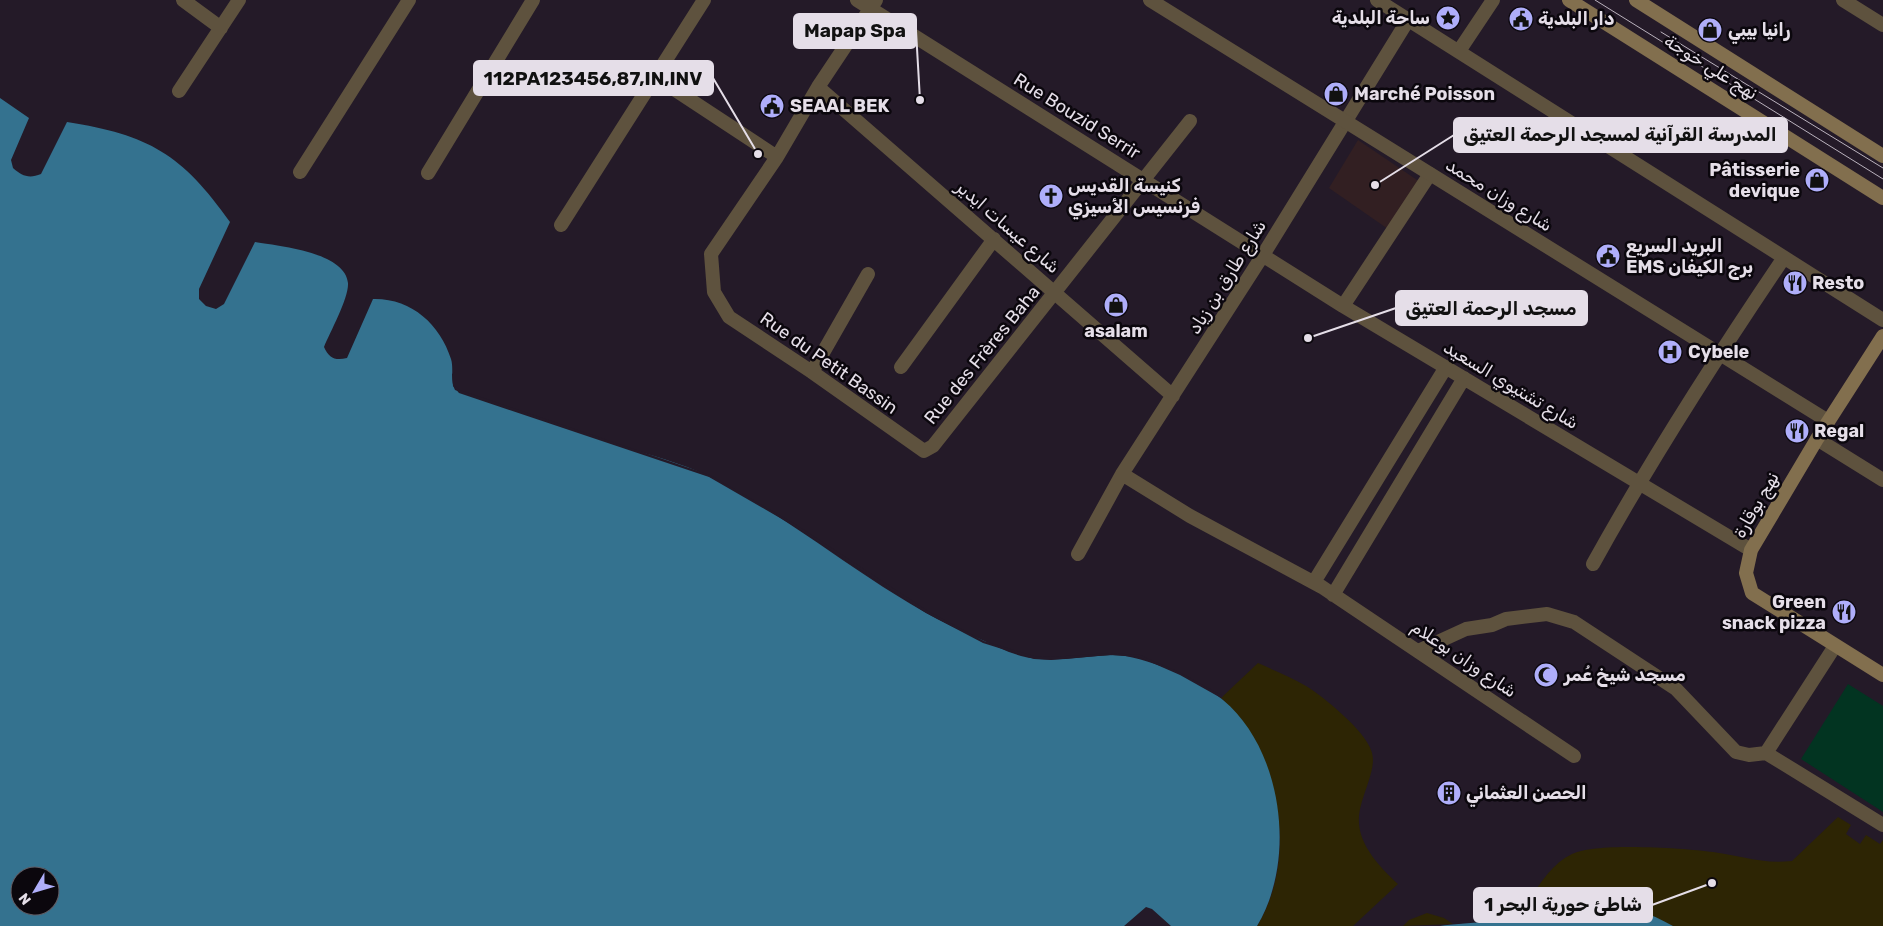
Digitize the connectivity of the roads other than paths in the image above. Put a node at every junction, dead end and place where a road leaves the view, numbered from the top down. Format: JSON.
{"nodes":[{"id":1,"x":183,"y":0,"type":"edge"},
{"id":2,"x":239,"y":0,"type":"edge"},
{"id":3,"x":409,"y":0,"type":"edge"},
{"id":4,"x":533,"y":0,"type":"edge"},
{"id":5,"x":704,"y":0,"type":"edge"},
{"id":6,"x":856,"y":0,"type":"edge"},
{"id":7,"x":1150,"y":0,"type":"edge"},
{"id":8,"x":1376,"y":0,"type":"edge"},
{"id":9,"x":1493,"y":0,"type":"edge"},
{"id":10,"x":1570,"y":0,"type":"edge"},
{"id":11,"x":1636,"y":0,"type":"edge"},
{"id":12,"x":1843,"y":0,"type":"edge"},
{"id":13,"x":873,"y":4,"type":"edge"},
{"id":14,"x":1408,"y":20,"type":"junction"},
{"id":15,"x":1883,"y":25,"type":"edge"},
{"id":16,"x":220,"y":28,"type":"junction"},
{"id":17,"x":1459,"y":51,"type":"junction"},
{"id":18,"x":654,"y":76,"type":"junction"},
{"id":19,"x":818,"y":87,"type":"junction"},
{"id":20,"x":179,"y":91,"type":"dead end"},
{"id":21,"x":1190,"y":121,"type":"dead end"},
{"id":22,"x":1345,"y":121,"type":"junction"},
{"id":23,"x":1883,"y":156,"type":"edge"},
{"id":24,"x":777,"y":157,"type":"junction"},
{"id":25,"x":300,"y":172,"type":"dead end"},
{"id":26,"x":428,"y":173,"type":"dead end"},
{"id":27,"x":1430,"y":174,"type":"junction"},
{"id":28,"x":1145,"y":180,"type":"junction"},
{"id":29,"x":1883,"y":198,"type":"edge"},
{"id":30,"x":561,"y":225,"type":"dead end"},
{"id":31,"x":994,"y":239,"type":"junction"},
{"id":32,"x":1263,"y":255,"type":"junction"},
{"id":33,"x":1783,"y":259,"type":"junction"},
{"id":34,"x":868,"y":274,"type":"dead end"},
{"id":35,"x":1056,"y":293,"type":"junction"},
{"id":36,"x":1343,"y":306,"type":"junction"},
{"id":37,"x":1883,"y":320,"type":"edge"},
{"id":38,"x":1883,"y":336,"type":"edge"},
{"id":39,"x":1719,"y":353,"type":"junction"},
{"id":40,"x":902,"y":367,"type":"dead end"},
{"id":41,"x":1446,"y":367,"type":"junction"},
{"id":42,"x":812,"y":372,"type":"junction"},
{"id":43,"x":1464,"y":378,"type":"junction"},
{"id":44,"x":1173,"y":396,"type":"junction"},
{"id":45,"x":1828,"y":421,"type":"junction"},
{"id":46,"x":1816,"y":439,"type":"junction"},
{"id":47,"x":933,"y":446,"type":"joint"},
{"id":48,"x":1122,"y":474,"type":"junction"},
{"id":49,"x":1883,"y":480,"type":"edge"},
{"id":50,"x":1638,"y":483,"type":"junction"},
{"id":51,"x":1751,"y":550,"type":"junction"},
{"id":52,"x":1078,"y":554,"type":"dead end"},
{"id":53,"x":1593,"y":564,"type":"dead end"},
{"id":54,"x":1314,"y":582,"type":"junction"},
{"id":55,"x":1333,"y":595,"type":"junction"},
{"id":56,"x":1835,"y":646,"type":"junction"},
{"id":57,"x":1418,"y":651,"type":"junction"},
{"id":58,"x":1883,"y":675,"type":"edge"},
{"id":59,"x":1766,"y":753,"type":"junction"},
{"id":60,"x":1574,"y":756,"type":"dead end"},
{"id":61,"x":1883,"y":825,"type":"edge"}],
"edges":[{"from":1,"to":16,"type":"street"},
{"from":2,"to":16,"type":"street"},
{"from":3,"to":25,"type":"street"},
{"from":4,"to":26,"type":"street"},
{"from":5,"to":18,"type":"street"},
{"from":6,"to":13,"type":"street","name":"Rue Bouzid Serrir"},
{"from":7,"to":22,"type":"street","name":"شارع وزان محمد"},
{"from":8,"to":14,"type":"street"},
{"from":9,"to":17,"type":"street"},
{"from":10,"to":29,"type":"main road","name":"نهج علي خوجة"},
{"from":11,"to":23,"type":"main road","name":"نهج علي خوجة"},
{"from":12,"to":15,"type":"street"},
{"from":13,"to":19,"type":"street"},
{"from":13,"to":28,"type":"street","name":"Rue Bouzid Serrir"},
{"from":14,"to":17,"type":"street"},
{"from":14,"to":22,"type":"street","name":"شارع طارق بن زياد"},
{"from":16,"to":20,"type":"street"},
{"from":17,"to":33,"type":"street"},
{"from":18,"to":24,"type":"street"},
{"from":18,"to":30,"type":"street"},
{"from":19,"to":24,"type":"street"},
{"from":19,"to":31,"type":"street","name":"شارع عيسات ايدير"},
{"from":21,"to":28,"type":"street","name":"Rue des Frères Baha"},
{"from":22,"to":27,"type":"street","name":"شارع وزان محمد"},
{"from":22,"to":32,"type":"street","name":"شارع طارق بن زياد"},
{"from":24,"to":42,"type":"street","name":"Rue du Petit Bassin"},
{"from":27,"to":36,"type":"street"},
{"from":27,"to":39,"type":"street","name":"شارع وزان محمد"},
{"from":28,"to":32,"type":"street","name":"Rue Bouzid Serrir"},
{"from":28,"to":35,"type":"street","name":"Rue des Frères Baha"},
{"from":31,"to":35,"type":"street","name":"شارع عيسات ايدير"},
{"from":31,"to":40,"type":"street"},
{"from":32,"to":36,"type":"street","name":"شارع تشتيوي السعيد"},
{"from":32,"to":44,"type":"street","name":"شارع طارق بن زياد"},
{"from":33,"to":37,"type":"street"},
{"from":33,"to":39,"type":"street"},
{"from":34,"to":42,"type":"street"},
{"from":35,"to":44,"type":"street","name":"شارع عيسات ايدير"},
{"from":35,"to":47,"type":"street","name":"Rue des Frères Baha"},
{"from":36,"to":41,"type":"street","name":"شارع تشتيوي السعيد"},
{"from":38,"to":45,"type":"main road","name":"نهج بوقارة"},
{"from":39,"to":45,"type":"street","name":"شارع وزان محمد"},
{"from":39,"to":50,"type":"street"},
{"from":41,"to":43,"type":"street","name":"شارع تشتيوي السعيد"},
{"from":41,"to":54,"type":"street"},
{"from":42,"to":47,"type":"street","name":"Rue du Petit Bassin"},
{"from":43,"to":50,"type":"street","name":"شارع تشتيوي السعيد"},
{"from":43,"to":55,"type":"street"},
{"from":44,"to":48,"type":"street","name":"شارع طارق بن زياد"},
{"from":45,"to":46,"type":"main road","name":"نهج بوقارة"},
{"from":46,"to":49,"type":"street"},
{"from":46,"to":51,"type":"main road","name":"نهج بوقارة"},
{"from":48,"to":52,"type":"street","name":"شارع طارق بن زياد"},
{"from":48,"to":54,"type":"street","name":"شارع وزان بوعلام"},
{"from":50,"to":51,"type":"street","name":"شارع تشتيوي السعيد"},
{"from":50,"to":53,"type":"street"},
{"from":51,"to":56,"type":"main road","name":"نهج بوقارة"},
{"from":54,"to":55,"type":"street","name":"شارع وزان بوعلام"},
{"from":55,"to":57,"type":"street","name":"شارع وزان بوعلام"},
{"from":56,"to":58,"type":"main road","name":"نهج بوقارة"},
{"from":56,"to":59,"type":"street"},
{"from":57,"to":59,"type":"street"},
{"from":57,"to":60,"type":"street","name":"شارع وزان بوعلام"},
{"from":59,"to":61,"type":"street"}]}
